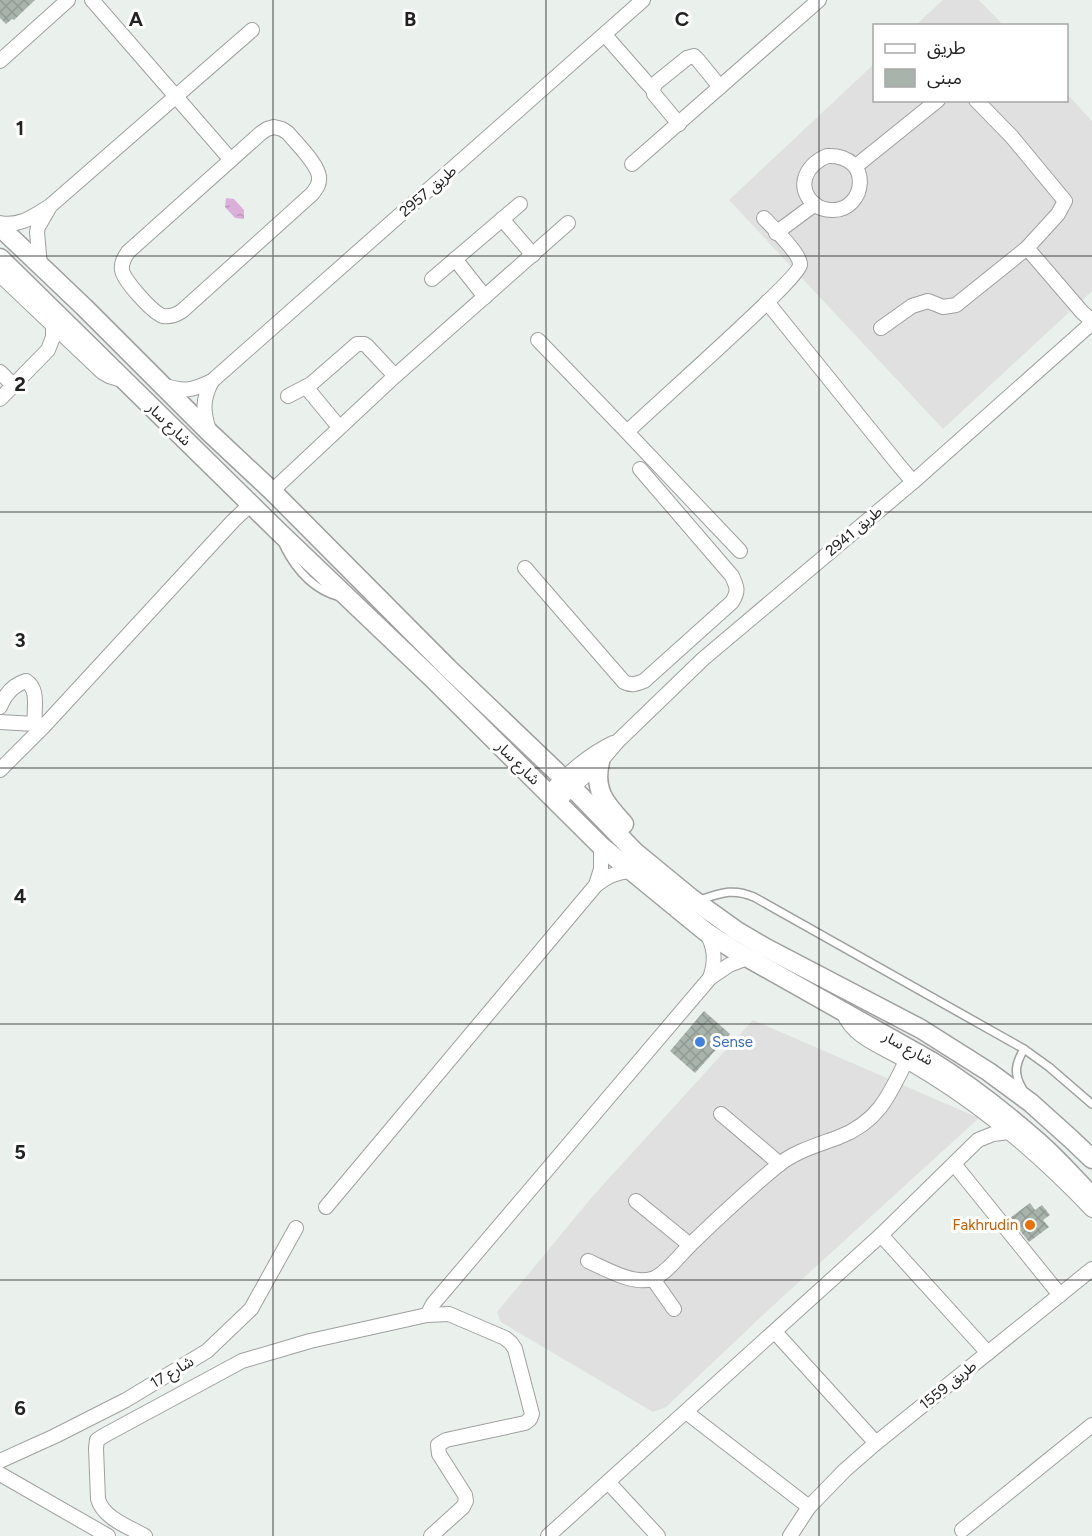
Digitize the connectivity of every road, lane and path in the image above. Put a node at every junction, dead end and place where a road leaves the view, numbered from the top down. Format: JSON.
{"nodes":[{"id":1,"x":68,"y":0,"type":"edge"},
{"id":2,"x":92,"y":0,"type":"edge"},
{"id":3,"x":819,"y":0,"type":"edge"},
{"id":4,"x":638,"y":2,"type":"edge"},
{"id":5,"x":252,"y":30,"type":"dead end"},
{"id":6,"x":605,"y":35,"type":"junction"},
{"id":7,"x":0,"y":61,"type":"edge"},
{"id":8,"x":720,"y":87,"type":"junction"},
{"id":9,"x":653,"y":89,"type":"junction"},
{"id":10,"x":177,"y":97,"type":"junction"},
{"id":11,"x":936,"y":102,"type":"edge"},
{"id":12,"x":978,"y":102,"type":"edge"},
{"id":13,"x":679,"y":123,"type":"junction"},
{"id":14,"x":231,"y":160,"type":"junction"},
{"id":15,"x":632,"y":164,"type":"dead end"},
{"id":16,"x":856,"y":166,"type":"junction"},
{"id":17,"x":520,"y":204,"type":"dead end"},
{"id":18,"x":814,"y":204,"type":"junction"},
{"id":19,"x":50,"y":206,"type":"junction"},
{"id":20,"x":764,"y":218,"type":"dead end"},
{"id":21,"x":502,"y":219,"type":"junction"},
{"id":22,"x":568,"y":223,"type":"dead end"},
{"id":23,"x":0,"y":225,"type":"edge"},
{"id":24,"x":776,"y":232,"type":"junction"},
{"id":25,"x":1027,"y":248,"type":"junction"},
{"id":26,"x":533,"y":255,"type":"junction"},
{"id":27,"x":0,"y":258,"type":"edge"},
{"id":28,"x":455,"y":260,"type":"junction"},
{"id":29,"x":40,"y":266,"type":"junction"},
{"id":30,"x":0,"y":275,"type":"edge"},
{"id":31,"x":432,"y":279,"type":"dead end"},
{"id":32,"x":485,"y":297,"type":"junction"},
{"id":33,"x":767,"y":302,"type":"junction"},
{"id":34,"x":1092,"y":322,"type":"edge"},
{"id":35,"x":53,"y":325,"type":"junction"},
{"id":36,"x":881,"y":328,"type":"dead end"},
{"id":37,"x":538,"y":340,"type":"dead end"},
{"id":38,"x":75,"y":347,"type":"junction"},
{"id":39,"x":48,"y":350,"type":"junction"},
{"id":40,"x":0,"y":372,"type":"edge"},
{"id":41,"x":395,"y":376,"type":"junction"},
{"id":42,"x":124,"y":381,"type":"junction"},
{"id":43,"x":212,"y":381,"type":"junction"},
{"id":44,"x":13,"y":385,"type":"junction"},
{"id":45,"x":161,"y":385,"type":"junction"},
{"id":46,"x":306,"y":387,"type":"junction"},
{"id":47,"x":288,"y":396,"type":"dead end"},
{"id":48,"x":0,"y":399,"type":"edge"},
{"id":49,"x":339,"y":427,"type":"junction"},
{"id":50,"x":209,"y":432,"type":"junction"},
{"id":51,"x":627,"y":432,"type":"junction"},
{"id":52,"x":640,"y":469,"type":"dead end"},
{"id":53,"x":913,"y":482,"type":"junction"},
{"id":54,"x":272,"y":491,"type":"junction"},
{"id":55,"x":252,"y":503,"type":"junction"},
{"id":56,"x":740,"y":551,"type":"dead end"},
{"id":57,"x":525,"y":568,"type":"dead end"},
{"id":58,"x":689,"y":641,"type":"junction"},
{"id":59,"x":703,"y":659,"type":"junction"},
{"id":60,"x":0,"y":707,"type":"edge"},
{"id":61,"x":0,"y":722,"type":"edge"},
{"id":62,"x":39,"y":725,"type":"junction"},
{"id":63,"x":618,"y":741,"type":"junction"},
{"id":64,"x":600,"y":762,"type":"junction"},
{"id":65,"x":0,"y":770,"type":"edge"},
{"id":66,"x":568,"y":783,"type":"junction"},
{"id":67,"x":552,"y":797,"type":"junction"},
{"id":68,"x":601,"y":846,"type":"junction"},
{"id":69,"x":630,"y":870,"type":"junction"},
{"id":70,"x":665,"y":877,"type":"junction"},
{"id":71,"x":596,"y":885,"type":"junction"},
{"id":72,"x":696,"y":901,"type":"junction"},
{"id":73,"x":706,"y":932,"type":"junction"},
{"id":74,"x":747,"y":958,"type":"junction"},
{"id":75,"x":710,"y":978,"type":"junction"},
{"id":76,"x":843,"y":1012,"type":"junction"},
{"id":77,"x":1024,"y":1049,"type":"junction"},
{"id":78,"x":906,"y":1061,"type":"junction"},
{"id":79,"x":1031,"y":1103,"type":"junction"},
{"id":80,"x":1092,"y":1104,"type":"edge"},
{"id":81,"x":976,"y":1106,"type":"junction"},
{"id":82,"x":721,"y":1114,"type":"dead end"},
{"id":83,"x":1009,"y":1132,"type":"junction"},
{"id":84,"x":978,"y":1140,"type":"junction"},
{"id":85,"x":1092,"y":1159,"type":"edge"},
{"id":86,"x":780,"y":1164,"type":"junction"},
{"id":87,"x":954,"y":1164,"type":"junction"},
{"id":88,"x":1092,"y":1196,"type":"edge"},
{"id":89,"x":636,"y":1201,"type":"dead end"},
{"id":90,"x":326,"y":1207,"type":"dead end"},
{"id":91,"x":1092,"y":1210,"type":"edge"},
{"id":92,"x":296,"y":1228,"type":"dead end"},
{"id":93,"x":881,"y":1235,"type":"junction"},
{"id":94,"x":690,"y":1245,"type":"junction"},
{"id":95,"x":588,"y":1262,"type":"dead end"},
{"id":96,"x":1092,"y":1269,"type":"edge"},
{"id":97,"x":653,"y":1279,"type":"junction"},
{"id":98,"x":1060,"y":1295,"type":"junction"},
{"id":99,"x":674,"y":1309,"type":"dead end"},
{"id":100,"x":427,"y":1315,"type":"junction"},
{"id":101,"x":775,"y":1332,"type":"junction"},
{"id":102,"x":988,"y":1353,"type":"junction"},
{"id":103,"x":686,"y":1412,"type":"junction"},
{"id":104,"x":1092,"y":1425,"type":"edge"},
{"id":105,"x":876,"y":1443,"type":"junction"},
{"id":106,"x":0,"y":1461,"type":"edge"},
{"id":107,"x":0,"y":1474,"type":"edge"},
{"id":108,"x":608,"y":1482,"type":"junction"},
{"id":109,"x":809,"y":1507,"type":"junction"},
{"id":110,"x":962,"y":1530,"type":"dead end"},
{"id":111,"x":108,"y":1536,"type":"edge"},
{"id":112,"x":145,"y":1536,"type":"edge"},
{"id":113,"x":431,"y":1536,"type":"edge"},
{"id":114,"x":548,"y":1536,"type":"edge"},
{"id":115,"x":658,"y":1536,"type":"edge"},
{"id":116,"x":790,"y":1536,"type":"edge"}],
"edges":[{"from":1,"to":7,"type":"street"},
{"from":2,"to":10,"type":"street"},
{"from":3,"to":8,"type":"street"},
{"from":4,"to":6,"type":"street","name":"طريق 2957"},
{"from":5,"to":10,"type":"street"},
{"from":6,"to":9,"type":"street"},
{"from":6,"to":43,"type":"street","name":"طريق 2957"},
{"from":8,"to":9,"type":"street"},
{"from":8,"to":13,"type":"street"},
{"from":9,"to":13,"type":"street"},
{"from":10,"to":14,"type":"street"},
{"from":10,"to":19,"type":"street"},
{"from":11,"to":16,"type":"street"},
{"from":12,"to":25,"type":"street"},
{"from":13,"to":15,"type":"street"},
{"from":14,"to":14,"type":"street"},
{"from":16,"to":18,"type":"street"},
{"from":16,"to":18,"type":"street"},
{"from":17,"to":21,"type":"street"},
{"from":18,"to":24,"type":"street"},
{"from":19,"to":23,"type":"street"},
{"from":19,"to":29,"type":"street"},
{"from":20,"to":24,"type":"street"},
{"from":21,"to":26,"type":"street"},
{"from":21,"to":28,"type":"street"},
{"from":22,"to":26,"type":"street"},
{"from":23,"to":29,"type":"street","name":"شارع سار"},
{"from":24,"to":33,"type":"street"},
{"from":25,"to":34,"type":"street"},
{"from":25,"to":36,"type":"street"},
{"from":26,"to":32,"type":"street"},
{"from":27,"to":42,"type":"street","name":"شارع سار"},
{"from":28,"to":31,"type":"street"},
{"from":28,"to":32,"type":"street"},
{"from":29,"to":45,"type":"street","name":"شارع سار"},
{"from":30,"to":35,"type":"street"},
{"from":32,"to":41,"type":"street"},
{"from":33,"to":51,"type":"street"},
{"from":33,"to":53,"type":"street"},
{"from":34,"to":53,"type":"street","name":"طريق 2941"},
{"from":35,"to":38,"type":"street"},
{"from":35,"to":39,"type":"street"},
{"from":37,"to":51,"type":"street"},
{"from":38,"to":39,"type":"street"},
{"from":38,"to":42,"type":"street"},
{"from":39,"to":44,"type":"street"},
{"from":40,"to":44,"type":"street"},
{"from":41,"to":46,"type":"street"},
{"from":41,"to":49,"type":"street"},
{"from":42,"to":55,"type":"street","name":"شارع سار"},
{"from":43,"to":45,"type":"street","name":"طريق 2957"},
{"from":43,"to":50,"type":"street"},
{"from":44,"to":48,"type":"street"},
{"from":45,"to":50,"type":"street","name":"شارع سار"},
{"from":46,"to":47,"type":"street"},
{"from":46,"to":49,"type":"street"},
{"from":49,"to":54,"type":"street"},
{"from":50,"to":54,"type":"street","name":"شارع سار"},
{"from":51,"to":56,"type":"street"},
{"from":52,"to":58,"type":"street"},
{"from":53,"to":59,"type":"street","name":"طريق 2941"},
{"from":54,"to":66,"type":"street","name":"شارع سار"},
{"from":55,"to":62,"type":"street"},
{"from":55,"to":67,"type":"street","name":"شارع سار"},
{"from":57,"to":58,"type":"street"},
{"from":58,"to":59,"type":"street"},
{"from":59,"to":63,"type":"street","name":"طريق 2941"},
{"from":60,"to":62,"type":"street"},
{"from":61,"to":62,"type":"street"},
{"from":62,"to":65,"type":"street"},
{"from":63,"to":64,"type":"street","name":"طريق 2941"},
{"from":63,"to":66,"type":"street","name":"طريق 2941"},
{"from":64,"to":66,"type":"street","name":"طريق 2941"},
{"from":64,"to":70,"type":"street"},
{"from":66,"to":67,"type":"street","name":"طريق 2941"},
{"from":66,"to":70,"type":"street","name":"شارع سار"},
{"from":67,"to":68,"type":"street","name":"شارع سار"},
{"from":68,"to":69,"type":"street","name":"شارع سار"},
{"from":68,"to":71,"type":"street"},
{"from":69,"to":71,"type":"street"},
{"from":69,"to":73,"type":"street","name":"شارع سار"},
{"from":70,"to":72,"type":"street","name":"شارع سار"},
{"from":71,"to":90,"type":"street"},
{"from":72,"to":77,"type":"lane"},
{"from":72,"to":79,"type":"street","name":"شارع سار"},
{"from":73,"to":74,"type":"street","name":"شارع سار"},
{"from":73,"to":75,"type":"street"},
{"from":74,"to":75,"type":"street"},
{"from":74,"to":76,"type":"street","name":"شارع سار"},
{"from":75,"to":100,"type":"street"},
{"from":76,"to":78,"type":"street"},
{"from":76,"to":88,"type":"street","name":"شارع سار"},
{"from":77,"to":79,"type":"lane"},
{"from":77,"to":80,"type":"lane"},
{"from":78,"to":81,"type":"street"},
{"from":78,"to":86,"type":"street"},
{"from":79,"to":85,"type":"street","name":"شارع سار"},
{"from":81,"to":83,"type":"street"},
{"from":81,"to":84,"type":"street"},
{"from":82,"to":86,"type":"street"},
{"from":83,"to":84,"type":"street"},
{"from":83,"to":91,"type":"street"},
{"from":84,"to":87,"type":"street"},
{"from":86,"to":94,"type":"street"},
{"from":87,"to":93,"type":"street"},
{"from":87,"to":98,"type":"street"},
{"from":89,"to":94,"type":"street"},
{"from":92,"to":106,"type":"street","name":"شارع 17"},
{"from":93,"to":101,"type":"street"},
{"from":93,"to":102,"type":"street"},
{"from":94,"to":97,"type":"street"},
{"from":95,"to":97,"type":"street"},
{"from":96,"to":98,"type":"street","name":"طريق 1559"},
{"from":97,"to":99,"type":"street"},
{"from":98,"to":102,"type":"street","name":"طريق 1559"},
{"from":100,"to":112,"type":"street"},
{"from":100,"to":113,"type":"street"},
{"from":101,"to":103,"type":"street"},
{"from":101,"to":105,"type":"street"},
{"from":102,"to":105,"type":"street","name":"طريق 1559"},
{"from":103,"to":108,"type":"street"},
{"from":103,"to":109,"type":"street"},
{"from":104,"to":110,"type":"street"},
{"from":105,"to":109,"type":"street","name":"طريق 1559"},
{"from":107,"to":111,"type":"street"},
{"from":108,"to":114,"type":"street"},
{"from":108,"to":115,"type":"street"},
{"from":109,"to":116,"type":"street","name":"طريق 1559"}]}
